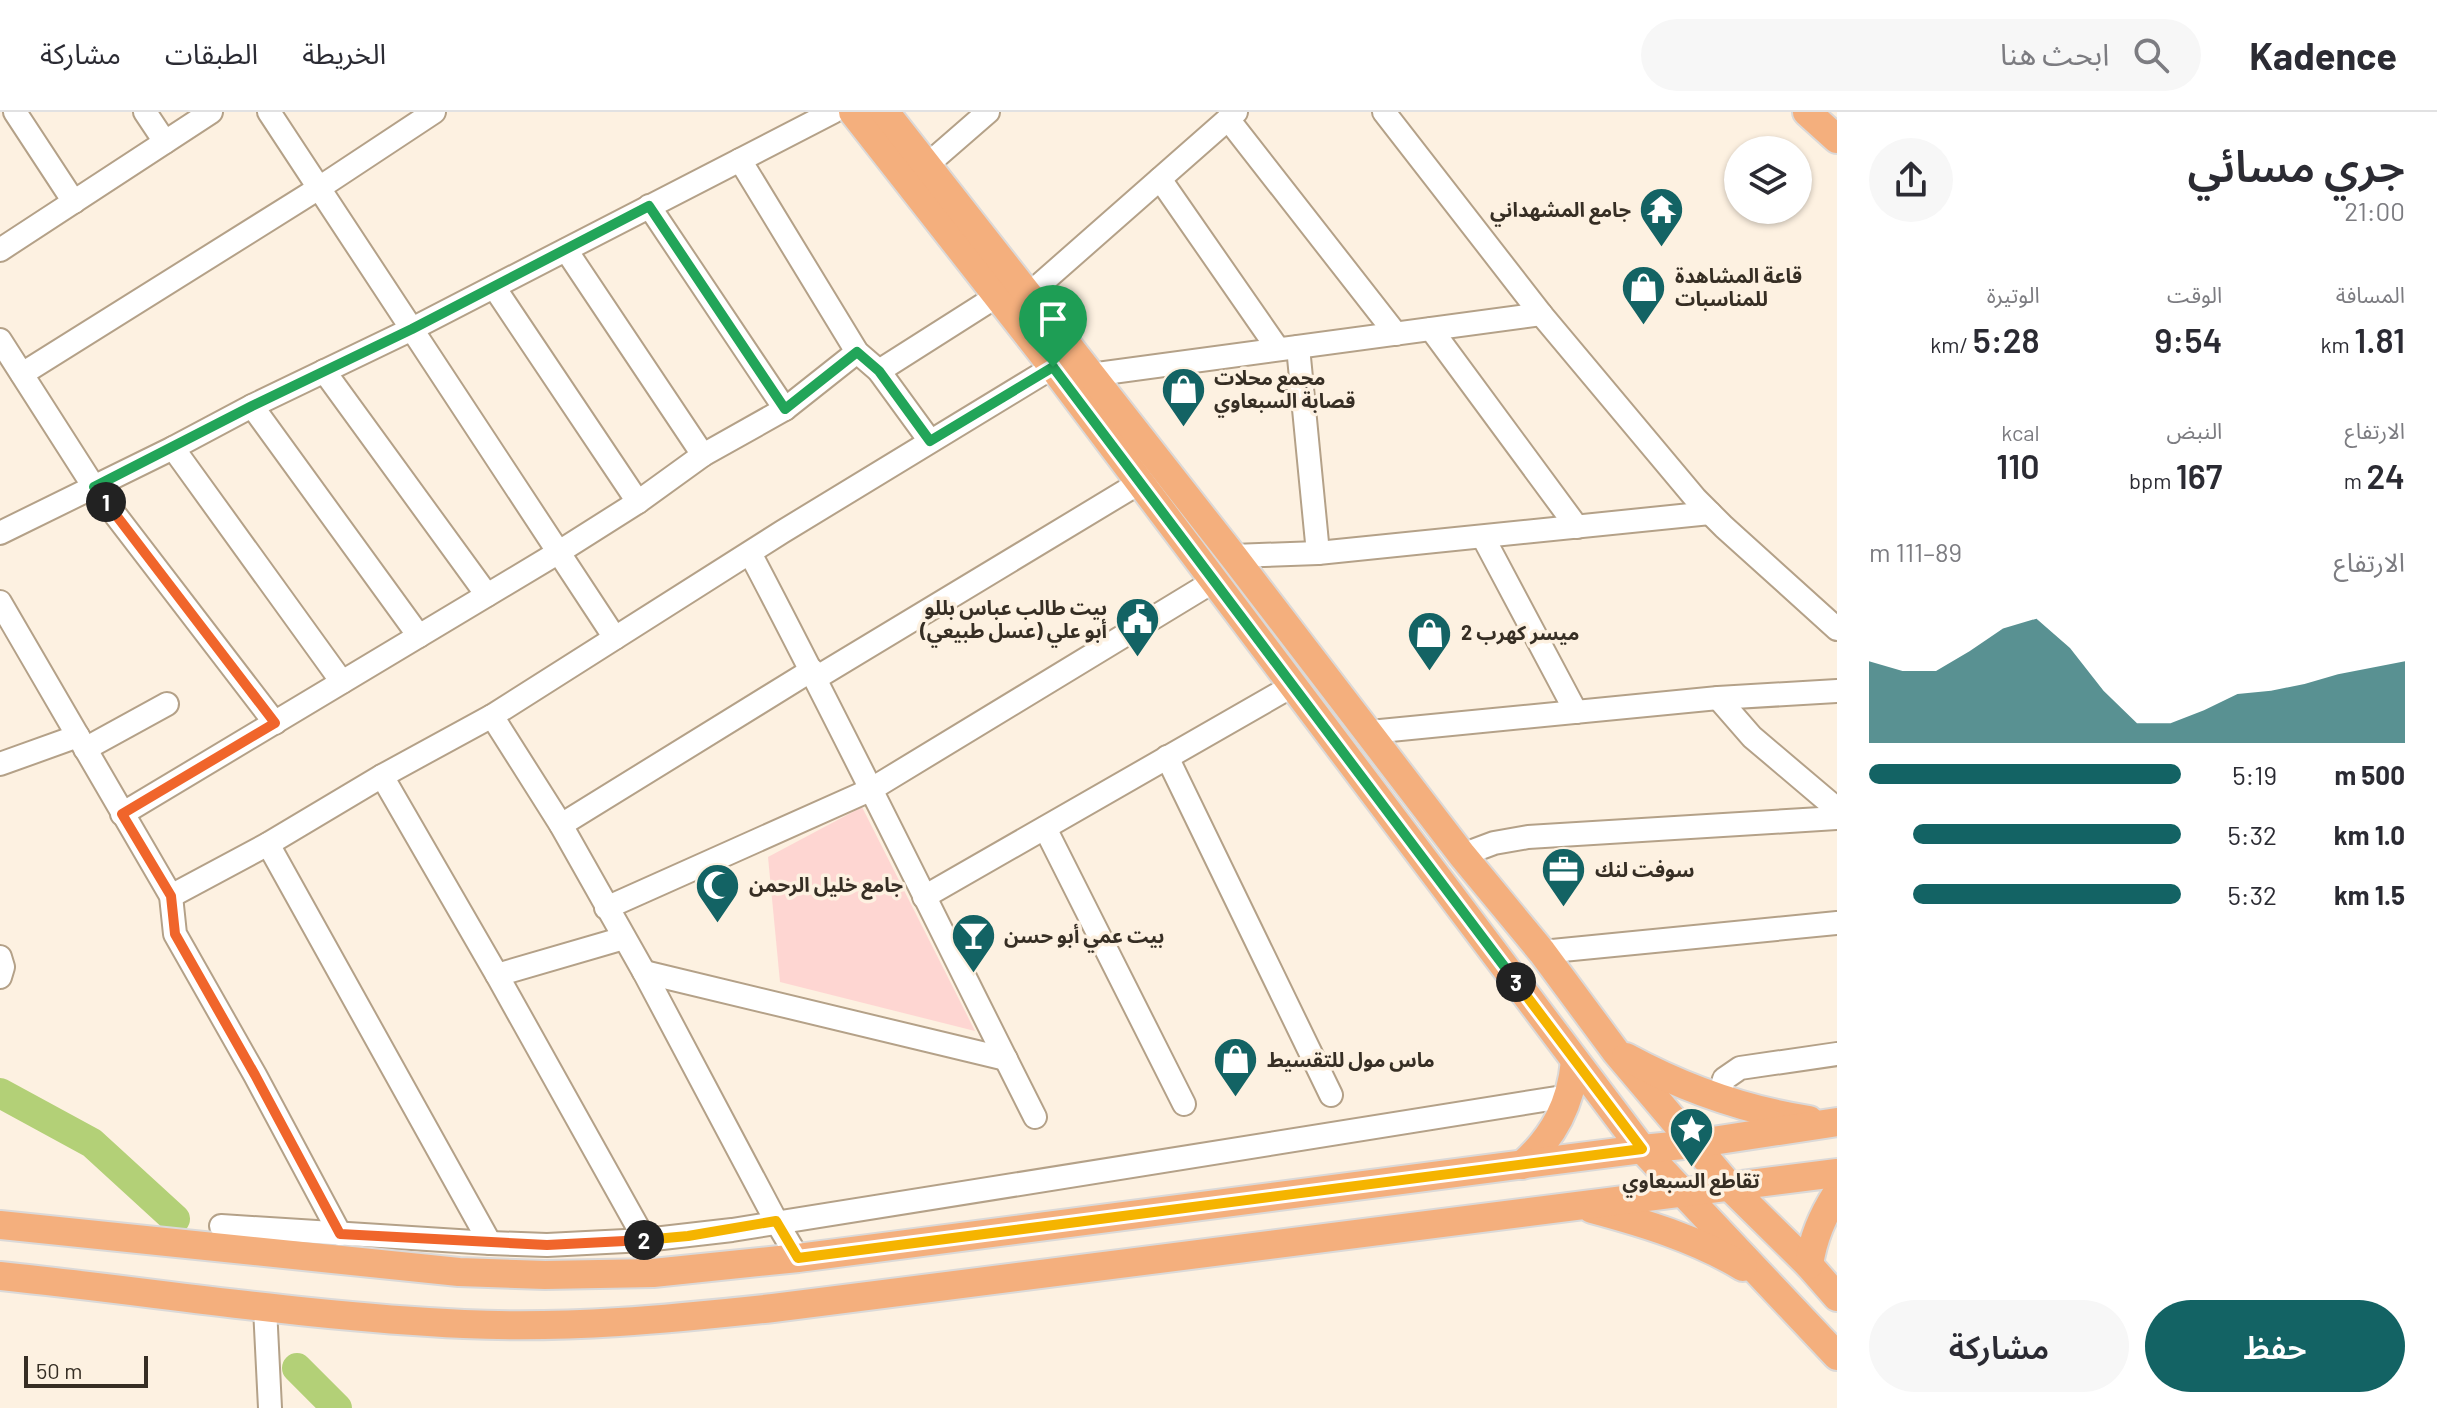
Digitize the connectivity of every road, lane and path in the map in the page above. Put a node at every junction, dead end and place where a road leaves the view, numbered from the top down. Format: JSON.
{"nodes":[{"id":1,"x":15,"y":112,"type":"edge"},
{"id":2,"x":145,"y":112,"type":"edge"},
{"id":3,"x":211,"y":112,"type":"edge"},
{"id":4,"x":269,"y":112,"type":"edge"},
{"id":5,"x":434,"y":112,"type":"edge"},
{"id":6,"x":833,"y":112,"type":"edge"},
{"id":7,"x":853,"y":112,"type":"edge"},
{"id":8,"x":885,"y":112,"type":"edge"},
{"id":9,"x":988,"y":112,"type":"edge"},
{"id":10,"x":1384,"y":112,"type":"edge"},
{"id":11,"x":1807,"y":112,"type":"edge"},
{"id":12,"x":1232,"y":115,"type":"edge"},
{"id":13,"x":1837,"y":139,"type":"edge"},
{"id":14,"x":165,"y":142,"type":"junction"},
{"id":15,"x":740,"y":160,"type":"junction"},
{"id":16,"x":927,"y":165,"type":"junction"},
{"id":17,"x":1160,"y":179,"type":"junction"},
{"id":18,"x":319,"y":188,"type":"junction"},
{"id":19,"x":74,"y":202,"type":"junction"},
{"id":20,"x":649,"y":206,"type":"junction"},
{"id":21,"x":0,"y":250,"type":"edge"},
{"id":22,"x":566,"y":250,"type":"junction"},
{"id":23,"x":494,"y":287,"type":"junction"},
{"id":24,"x":1028,"y":295,"type":"junction"},
{"id":25,"x":997,"y":296,"type":"junction"},
{"id":26,"x":1541,"y":314,"type":"junction"},
{"id":27,"x":412,"y":329,"type":"junction"},
{"id":28,"x":1431,"y":329,"type":"junction"},
{"id":29,"x":1396,"y":334,"type":"junction"},
{"id":30,"x":0,"y":340,"type":"edge"},
{"id":31,"x":1288,"y":348,"type":"junction"},
{"id":32,"x":857,"y":352,"type":"junction"},
{"id":33,"x":1053,"y":367,"type":"junction"},
{"id":34,"x":324,"y":371,"type":"junction"},
{"id":35,"x":879,"y":371,"type":"junction"},
{"id":36,"x":22,"y":374,"type":"junction"},
{"id":37,"x":1090,"y":375,"type":"junction"},
{"id":38,"x":252,"y":406,"type":"junction"},
{"id":39,"x":785,"y":409,"type":"junction"},
{"id":40,"x":930,"y":441,"type":"junction"},
{"id":41,"x":173,"y":448,"type":"junction"},
{"id":42,"x":703,"y":455,"type":"junction"},
{"id":43,"x":1139,"y":483,"type":"junction"},
{"id":44,"x":94,"y":487,"type":"junction"},
{"id":45,"x":638,"y":502,"type":"junction"},
{"id":46,"x":1710,"y":513,"type":"junction"},
{"id":47,"x":1577,"y":527,"type":"junction"},
{"id":48,"x":0,"y":533,"type":"edge"},
{"id":49,"x":1483,"y":537,"type":"junction"},
{"id":50,"x":559,"y":552,"type":"junction"},
{"id":51,"x":750,"y":553,"type":"junction"},
{"id":52,"x":1318,"y":553,"type":"junction"},
{"id":53,"x":1233,"y":556,"type":"junction"},
{"id":54,"x":1214,"y":581,"type":"junction"},
{"id":55,"x":487,"y":595,"type":"junction"},
{"id":56,"x":0,"y":602,"type":"edge"},
{"id":57,"x":7,"y":626,"type":"edge"},
{"id":58,"x":1837,"y":629,"type":"edge"},
{"id":59,"x":419,"y":636,"type":"junction"},
{"id":60,"x":615,"y":638,"type":"junction"},
{"id":61,"x":814,"y":674,"type":"junction"},
{"id":62,"x":342,"y":682,"type":"junction"},
{"id":63,"x":1292,"y":686,"type":"junction"},
{"id":64,"x":1837,"y":691,"type":"edge"},
{"id":65,"x":1718,"y":698,"type":"junction"},
{"id":66,"x":167,"y":704,"type":"dead end"},
{"id":67,"x":1576,"y":712,"type":"junction"},
{"id":68,"x":492,"y":716,"type":"junction"},
{"id":69,"x":275,"y":723,"type":"junction"},
{"id":70,"x":1370,"y":732,"type":"junction"},
{"id":71,"x":82,"y":743,"type":"junction"},
{"id":72,"x":1167,"y":757,"type":"junction"},
{"id":73,"x":0,"y":764,"type":"edge"},
{"id":74,"x":382,"y":776,"type":"junction"},
{"id":75,"x":870,"y":790,"type":"junction"},
{"id":76,"x":1837,"y":809,"type":"edge"},
{"id":77,"x":122,"y":814,"type":"junction"},
{"id":78,"x":1837,"y":818,"type":"edge"},
{"id":79,"x":561,"y":825,"type":"junction"},
{"id":80,"x":1045,"y":828,"type":"junction"},
{"id":81,"x":268,"y":844,"type":"junction"},
{"id":82,"x":1462,"y":855,"type":"junction"},
{"id":83,"x":171,"y":896,"type":"junction"},
{"id":84,"x":924,"y":897,"type":"junction"},
{"id":85,"x":606,"y":908,"type":"junction"},
{"id":86,"x":1837,"y":923,"type":"edge"},
{"id":87,"x":624,"y":938,"type":"junction"},
{"id":88,"x":1542,"y":952,"type":"junction"},
{"id":89,"x":0,"y":957,"type":"edge"},
{"id":90,"x":644,"y":972,"type":"junction"},
{"id":91,"x":497,"y":975,"type":"junction"},
{"id":92,"x":0,"y":977,"type":"edge"},
{"id":93,"x":1616,"y":1052,"type":"junction"},
{"id":94,"x":1837,"y":1054,"type":"edge"},
{"id":95,"x":1006,"y":1059,"type":"junction"},
{"id":96,"x":1575,"y":1061,"type":"junction"},
{"id":97,"x":1331,"y":1095,"type":"dead end"},
{"id":98,"x":1569,"y":1096,"type":"junction"},
{"id":99,"x":1719,"y":1098,"type":"junction"},
{"id":100,"x":1184,"y":1104,"type":"dead end"},
{"id":101,"x":1035,"y":1117,"type":"dead end"},
{"id":102,"x":1833,"y":1123,"type":"edge"},
{"id":103,"x":1693,"y":1144,"type":"junction"},
{"id":104,"x":1642,"y":1149,"type":"junction"},
{"id":105,"x":1522,"y":1165,"type":"junction"},
{"id":106,"x":1837,"y":1173,"type":"edge"},
{"id":107,"x":1731,"y":1188,"type":"junction"},
{"id":108,"x":1680,"y":1191,"type":"junction"},
{"id":109,"x":1837,"y":1193,"type":"edge"},
{"id":110,"x":1579,"y":1206,"type":"junction"},
{"id":111,"x":776,"y":1221,"type":"junction"},
{"id":112,"x":0,"y":1225,"type":"edge"},
{"id":113,"x":221,"y":1226,"type":"dead end"},
{"id":114,"x":340,"y":1234,"type":"junction"},
{"id":115,"x":645,"y":1240,"type":"junction"},
{"id":116,"x":490,"y":1243,"type":"junction"},
{"id":117,"x":798,"y":1258,"type":"junction"},
{"id":118,"x":1809,"y":1265,"type":"junction"},
{"id":119,"x":0,"y":1276,"type":"edge"},
{"id":120,"x":1771,"y":1286,"type":"junction"},
{"id":121,"x":1837,"y":1297,"type":"edge"},
{"id":122,"x":265,"y":1308,"type":"junction"},
{"id":123,"x":1837,"y":1356,"type":"edge"},
{"id":124,"x":270,"y":1408,"type":"edge"}],
"edges":[{"from":1,"to":19,"type":"street"},
{"from":2,"to":14,"type":"street"},
{"from":3,"to":14,"type":"street"},
{"from":4,"to":18,"type":"street"},
{"from":5,"to":18,"type":"street"},
{"from":6,"to":15,"type":"street"},
{"from":7,"to":25,"type":"main road"},
{"from":8,"to":16,"type":"main road"},
{"from":9,"to":16,"type":"street"},
{"from":10,"to":26,"type":"street"},
{"from":11,"to":13,"type":"main road"},
{"from":12,"to":17,"type":"street"},
{"from":12,"to":29,"type":"street"},
{"from":14,"to":19,"type":"street"},
{"from":15,"to":20,"type":"street"},
{"from":15,"to":32,"type":"street"},
{"from":16,"to":24,"type":"main road"},
{"from":17,"to":24,"type":"street"},
{"from":17,"to":31,"type":"street"},
{"from":18,"to":27,"type":"street"},
{"from":18,"to":36,"type":"street"},
{"from":19,"to":21,"type":"street"},
{"from":20,"to":22,"type":"street"},
{"from":20,"to":39,"type":"street"},
{"from":22,"to":23,"type":"street"},
{"from":22,"to":42,"type":"street"},
{"from":23,"to":27,"type":"street"},
{"from":23,"to":45,"type":"street"},
{"from":24,"to":37,"type":"main road"},
{"from":25,"to":33,"type":"main road"},
{"from":25,"to":35,"type":"street"},
{"from":26,"to":28,"type":"street"},
{"from":26,"to":46,"type":"street"},
{"from":27,"to":34,"type":"street"},
{"from":27,"to":50,"type":"street"},
{"from":28,"to":29,"type":"street"},
{"from":28,"to":47,"type":"street"},
{"from":29,"to":31,"type":"street"},
{"from":30,"to":36,"type":"street"},
{"from":31,"to":37,"type":"street"},
{"from":31,"to":52,"type":"street"},
{"from":32,"to":35,"type":"street"},
{"from":32,"to":39,"type":"street"},
{"from":33,"to":40,"type":"street"},
{"from":33,"to":43,"type":"main road"},
{"from":34,"to":38,"type":"street"},
{"from":34,"to":55,"type":"street"},
{"from":35,"to":40,"type":"street"},
{"from":36,"to":44,"type":"street"},
{"from":37,"to":53,"type":"main road"},
{"from":38,"to":41,"type":"street"},
{"from":38,"to":59,"type":"street"},
{"from":39,"to":42,"type":"street"},
{"from":40,"to":51,"type":"street"},
{"from":41,"to":44,"type":"street"},
{"from":41,"to":62,"type":"street"},
{"from":42,"to":45,"type":"street"},
{"from":43,"to":54,"type":"main road"},
{"from":43,"to":61,"type":"street"},
{"from":44,"to":48,"type":"street"},
{"from":44,"to":69,"type":"street"},
{"from":45,"to":50,"type":"street"},
{"from":46,"to":47,"type":"street"},
{"from":46,"to":58,"type":"street"},
{"from":47,"to":49,"type":"street"},
{"from":49,"to":52,"type":"street"},
{"from":49,"to":67,"type":"street"},
{"from":50,"to":55,"type":"street"},
{"from":50,"to":60,"type":"street"},
{"from":51,"to":60,"type":"street"},
{"from":51,"to":61,"type":"street"},
{"from":52,"to":53,"type":"street"},
{"from":53,"to":70,"type":"main road"},
{"from":54,"to":63,"type":"main road"},
{"from":54,"to":75,"type":"street"},
{"from":55,"to":59,"type":"street"},
{"from":56,"to":57,"type":"street"},
{"from":57,"to":71,"type":"street"},
{"from":59,"to":62,"type":"street"},
{"from":60,"to":68,"type":"street"},
{"from":61,"to":75,"type":"street"},
{"from":61,"to":79,"type":"street"},
{"from":62,"to":69,"type":"street"},
{"from":63,"to":72,"type":"street"},
{"from":63,"to":96,"type":"main road"},
{"from":64,"to":65,"type":"street"},
{"from":65,"to":67,"type":"street"},
{"from":65,"to":76,"type":"street"},
{"from":66,"to":71,"type":"street"},
{"from":67,"to":70,"type":"street"},
{"from":68,"to":74,"type":"street"},
{"from":68,"to":79,"type":"street"},
{"from":69,"to":77,"type":"street"},
{"from":70,"to":82,"type":"main road"},
{"from":71,"to":73,"type":"street"},
{"from":71,"to":77,"type":"street"},
{"from":72,"to":80,"type":"street"},
{"from":72,"to":97,"type":"street"},
{"from":74,"to":81,"type":"street"},
{"from":74,"to":91,"type":"street"},
{"from":75,"to":84,"type":"street"},
{"from":75,"to":85,"type":"street"},
{"from":77,"to":83,"type":"street"},
{"from":78,"to":82,"type":"street"},
{"from":79,"to":85,"type":"street"},
{"from":80,"to":84,"type":"street"},
{"from":80,"to":100,"type":"street"},
{"from":81,"to":83,"type":"street"},
{"from":81,"to":116,"type":"street"},
{"from":82,"to":88,"type":"main road"},
{"from":83,"to":114,"type":"street"},
{"from":84,"to":95,"type":"street"},
{"from":85,"to":87,"type":"street"},
{"from":86,"to":88,"type":"street"},
{"from":87,"to":90,"type":"street"},
{"from":87,"to":91,"type":"street"},
{"from":88,"to":93,"type":"main road"},
{"from":89,"to":92,"type":"street"},
{"from":90,"to":95,"type":"street"},
{"from":90,"to":111,"type":"street"},
{"from":91,"to":115,"type":"street"},
{"from":93,"to":99,"type":"main road"},
{"from":93,"to":103,"type":"main road"},
{"from":94,"to":99,"type":"street"},
{"from":95,"to":101,"type":"street"},
{"from":96,"to":98,"type":"main road"},
{"from":96,"to":104,"type":"main road"},
{"from":98,"to":105,"type":"main road"},
{"from":98,"to":111,"type":"street"},
{"from":99,"to":102,"type":"main road"},
{"from":102,"to":103,"type":"main road"},
{"from":103,"to":104,"type":"main road"},
{"from":103,"to":107,"type":"main road"},
{"from":104,"to":105,"type":"main road"},
{"from":104,"to":108,"type":"main road"},
{"from":105,"to":117,"type":"main road"},
{"from":106,"to":107,"type":"main road"},
{"from":107,"to":108,"type":"main road"},
{"from":107,"to":118,"type":"main road"},
{"from":108,"to":110,"type":"main road"},
{"from":108,"to":120,"type":"main road"},
{"from":109,"to":118,"type":"main road"},
{"from":110,"to":120,"type":"main road"},
{"from":110,"to":122,"type":"main road"},
{"from":111,"to":115,"type":"street"},
{"from":111,"to":117,"type":"street"},
{"from":112,"to":117,"type":"main road"},
{"from":113,"to":114,"type":"street"},
{"from":114,"to":116,"type":"street"},
{"from":115,"to":116,"type":"street"},
{"from":118,"to":121,"type":"main road"},
{"from":119,"to":122,"type":"main road"},
{"from":120,"to":123,"type":"main road"},
{"from":122,"to":124,"type":"street"}]}
